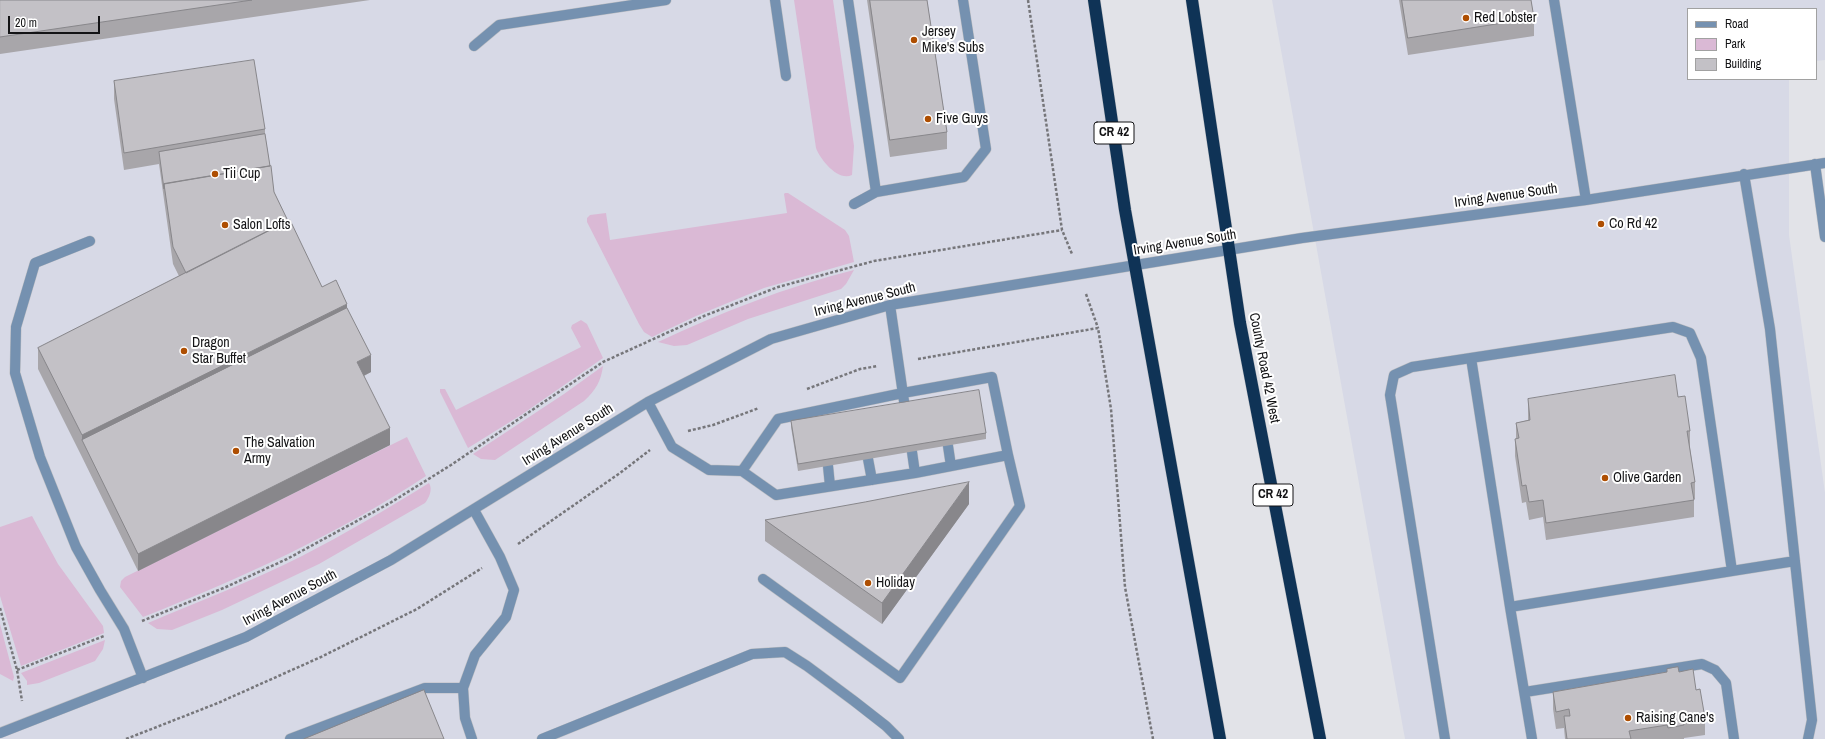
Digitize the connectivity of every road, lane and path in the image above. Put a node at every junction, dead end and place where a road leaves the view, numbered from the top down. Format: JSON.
{"nodes":[{"id":1,"x":666,"y":0,"type":"edge"},
{"id":2,"x":775,"y":0,"type":"edge"},
{"id":3,"x":848,"y":0,"type":"edge"},
{"id":4,"x":963,"y":0,"type":"edge"},
{"id":5,"x":1028,"y":0,"type":"edge"},
{"id":6,"x":1094,"y":0,"type":"edge"},
{"id":7,"x":1192,"y":0,"type":"edge"},
{"id":8,"x":1554,"y":0,"type":"edge"},
{"id":9,"x":474,"y":46,"type":"dead end"},
{"id":10,"x":786,"y":76,"type":"dead end"},
{"id":11,"x":1820,"y":163,"type":"edge"},
{"id":12,"x":1744,"y":174,"type":"junction"},
{"id":13,"x":876,"y":192,"type":"junction"},
{"id":14,"x":1586,"y":200,"type":"junction"},
{"id":15,"x":854,"y":204,"type":"dead end"},
{"id":16,"x":1062,"y":230,"type":"junction"},
{"id":17,"x":1825,"y":237,"type":"edge"},
{"id":18,"x":90,"y":241,"type":"dead end"},
{"id":19,"x":1229,"y":250,"type":"junction"},
{"id":20,"x":1135,"y":265,"type":"junction"},
{"id":21,"x":1080,"y":274,"type":"junction"},
{"id":22,"x":890,"y":305,"type":"junction"},
{"id":23,"x":1098,"y":328,"type":"junction"},
{"id":24,"x":1471,"y":358,"type":"junction"},
{"id":25,"x":898,"y":362,"type":"junction"},
{"id":26,"x":801,"y":392,"type":"dead end"},
{"id":27,"x":903,"y":393,"type":"junction"},
{"id":28,"x":648,"y":402,"type":"junction"},
{"id":29,"x":858,"y":402,"type":"junction"},
{"id":30,"x":764,"y":406,"type":"dead end"},
{"id":31,"x":905,"y":408,"type":"edge"},
{"id":32,"x":818,"y":411,"type":"junction"},
{"id":33,"x":861,"y":416,"type":"edge"},
{"id":34,"x":821,"y":422,"type":"edge"},
{"id":35,"x":666,"y":437,"type":"junction"},
{"id":36,"x":948,"y":446,"type":"edge"},
{"id":37,"x":912,"y":452,"type":"edge"},
{"id":38,"x":1008,"y":455,"type":"junction"},
{"id":39,"x":868,"y":459,"type":"edge"},
{"id":40,"x":828,"y":466,"type":"edge"},
{"id":41,"x":951,"y":466,"type":"junction"},
{"id":42,"x":742,"y":472,"type":"junction"},
{"id":43,"x":915,"y":473,"type":"junction"},
{"id":44,"x":872,"y":480,"type":"junction"},
{"id":45,"x":830,"y":486,"type":"junction"},
{"id":46,"x":474,"y":510,"type":"junction"},
{"id":47,"x":500,"y":556,"type":"junction"},
{"id":48,"x":1795,"y":561,"type":"junction"},
{"id":49,"x":1732,"y":571,"type":"junction"},
{"id":50,"x":763,"y":579,"type":"dead end"},
{"id":51,"x":1510,"y":607,"type":"junction"},
{"id":52,"x":0,"y":608,"type":"edge"},
{"id":53,"x":124,"y":629,"type":"junction"},
{"id":54,"x":17,"y":670,"type":"junction"},
{"id":55,"x":143,"y":678,"type":"junction"},
{"id":56,"x":463,"y":688,"type":"junction"},
{"id":57,"x":1525,"y":692,"type":"junction"},
{"id":58,"x":26,"y":723,"type":"junction"},
{"id":59,"x":0,"y":733,"type":"edge"},
{"id":60,"x":126,"y":739,"type":"edge"},
{"id":61,"x":290,"y":739,"type":"edge"},
{"id":62,"x":472,"y":739,"type":"edge"},
{"id":63,"x":542,"y":739,"type":"edge"},
{"id":64,"x":899,"y":739,"type":"edge"},
{"id":65,"x":1153,"y":739,"type":"edge"},
{"id":66,"x":1220,"y":739,"type":"edge"},
{"id":67,"x":1320,"y":739,"type":"edge"},
{"id":68,"x":1445,"y":739,"type":"edge"},
{"id":69,"x":1532,"y":739,"type":"edge"},
{"id":70,"x":1734,"y":739,"type":"edge"},
{"id":71,"x":1808,"y":739,"type":"edge"}],
"edges":[{"from":1,"to":9,"type":"street"},
{"from":2,"to":10,"type":"street"},
{"from":3,"to":13,"type":"street"},
{"from":4,"to":13,"type":"street"},
{"from":5,"to":16,"type":"path"},
{"from":6,"to":20,"type":"highway","number":"CR 42"},
{"from":7,"to":19,"type":"highway","name":"County Road 42 West","number":"CR 42"},
{"from":8,"to":14,"type":"street"},
{"from":11,"to":12,"type":"street","name":"Irving Avenue South"},
{"from":11,"to":17,"type":"street"},
{"from":12,"to":14,"type":"street","name":"Irving Avenue South"},
{"from":12,"to":48,"type":"street"},
{"from":13,"to":15,"type":"street"},
{"from":14,"to":19,"type":"street","name":"Irving Avenue South"},
{"from":16,"to":21,"type":"path"},
{"from":16,"to":53,"type":"path"},
{"from":18,"to":53,"type":"street"},
{"from":19,"to":20,"type":"street","name":"Irving Avenue South"},
{"from":19,"to":67,"type":"highway","name":"County Road 42 West","number":"CR 42"},
{"from":20,"to":21,"type":"street","name":"Irving Avenue South"},
{"from":20,"to":66,"type":"highway","number":"CR 42"},
{"from":21,"to":22,"type":"street","name":"Irving Avenue South"},
{"from":21,"to":23,"type":"path"},
{"from":22,"to":25,"type":"street"},
{"from":22,"to":28,"type":"street","name":"Irving Avenue South"},
{"from":23,"to":25,"type":"path"},
{"from":23,"to":65,"type":"path"},
{"from":24,"to":49,"type":"street"},
{"from":24,"to":51,"type":"street"},
{"from":24,"to":68,"type":"street"},
{"from":25,"to":26,"type":"path"},
{"from":25,"to":27,"type":"street"},
{"from":27,"to":29,"type":"street"},
{"from":27,"to":31,"type":"street"},
{"from":27,"to":38,"type":"street"},
{"from":28,"to":35,"type":"street"},
{"from":28,"to":46,"type":"street","name":"Irving Avenue South"},
{"from":29,"to":32,"type":"street"},
{"from":29,"to":33,"type":"street"},
{"from":30,"to":35,"type":"path"},
{"from":32,"to":34,"type":"street"},
{"from":32,"to":42,"type":"street"},
{"from":35,"to":42,"type":"street"},
{"from":35,"to":47,"type":"path"},
{"from":36,"to":41,"type":"street"},
{"from":37,"to":43,"type":"street"},
{"from":38,"to":41,"type":"street"},
{"from":38,"to":50,"type":"street"},
{"from":39,"to":44,"type":"street"},
{"from":40,"to":45,"type":"street"},
{"from":41,"to":43,"type":"street"},
{"from":42,"to":45,"type":"street"},
{"from":43,"to":44,"type":"street"},
{"from":44,"to":45,"type":"street"},
{"from":46,"to":47,"type":"street"},
{"from":46,"to":55,"type":"street","name":"Irving Avenue South"},
{"from":47,"to":56,"type":"street"},
{"from":47,"to":60,"type":"path"},
{"from":48,"to":49,"type":"street"},
{"from":48,"to":71,"type":"street"},
{"from":49,"to":51,"type":"street"},
{"from":51,"to":57,"type":"street"},
{"from":52,"to":54,"type":"path"},
{"from":53,"to":54,"type":"path"},
{"from":53,"to":55,"type":"street"},
{"from":54,"to":58,"type":"path"},
{"from":55,"to":58,"type":"street","name":"Irving Avenue South"},
{"from":56,"to":61,"type":"street"},
{"from":56,"to":62,"type":"street"},
{"from":57,"to":69,"type":"street"},
{"from":57,"to":70,"type":"street"},
{"from":58,"to":59,"type":"street","name":"Irving Avenue South"},
{"from":63,"to":64,"type":"street"}]}
